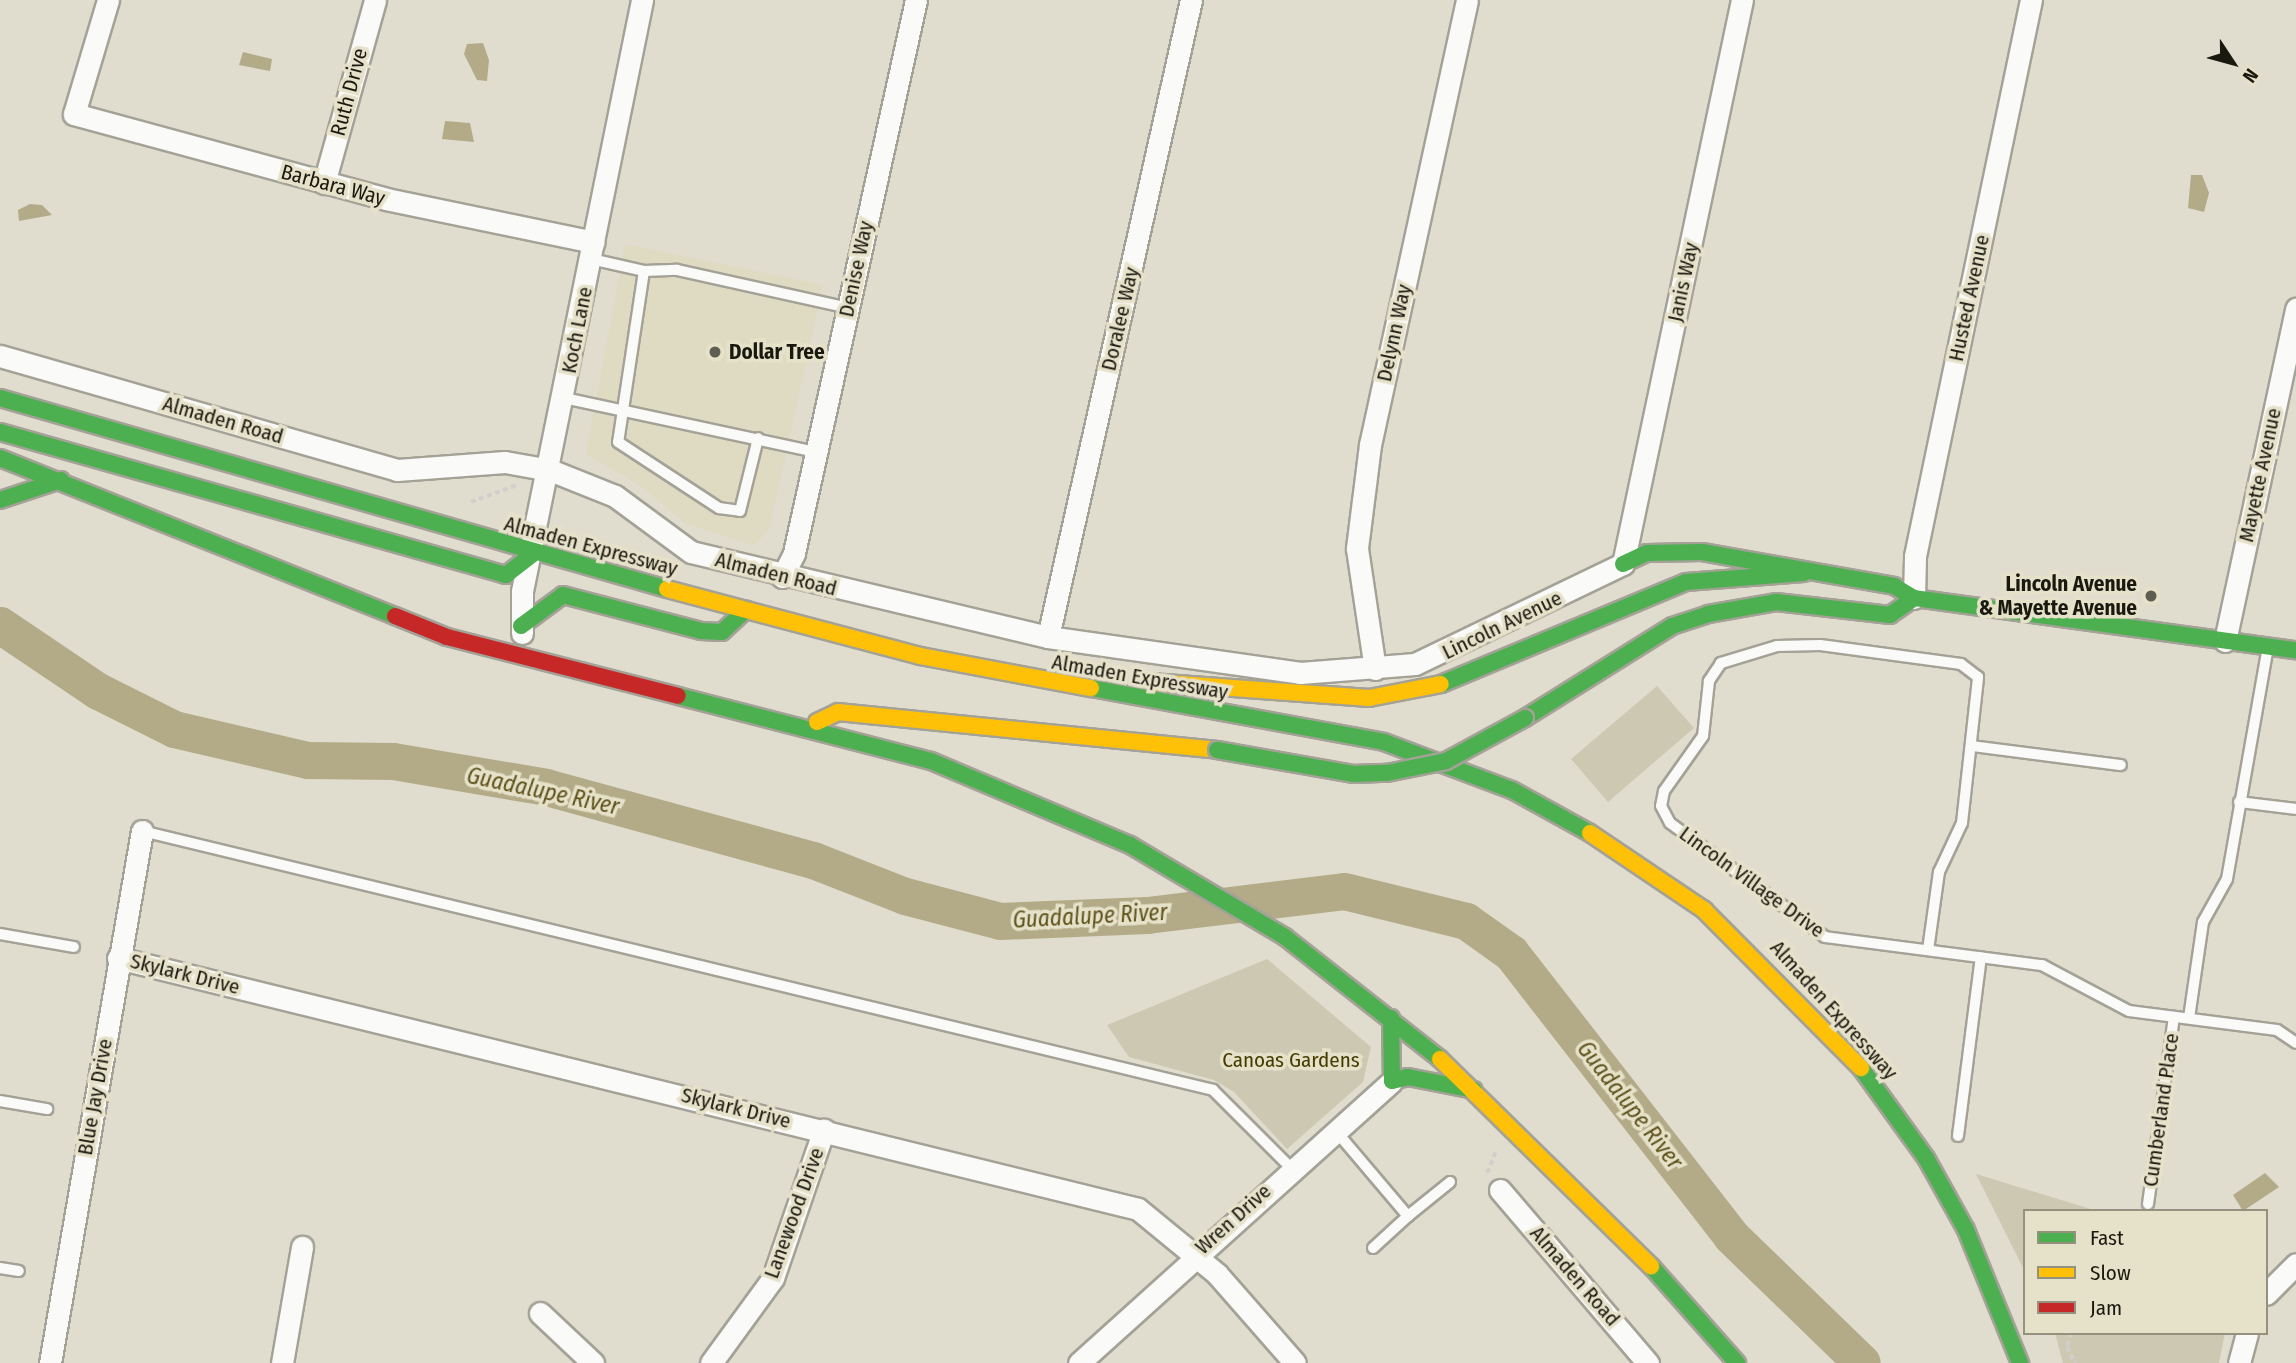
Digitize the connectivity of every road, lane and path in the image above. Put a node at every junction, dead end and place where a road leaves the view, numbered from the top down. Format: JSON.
{"nodes":[{"id":1,"x":108,"y":0,"type":"edge"},
{"id":2,"x":375,"y":0,"type":"edge"},
{"id":3,"x":642,"y":0,"type":"edge"},
{"id":4,"x":916,"y":0,"type":"edge"},
{"id":5,"x":1191,"y":0,"type":"edge"},
{"id":6,"x":1467,"y":0,"type":"edge"},
{"id":7,"x":1742,"y":0,"type":"edge"},
{"id":8,"x":2031,"y":0,"type":"edge"},
{"id":9,"x":324,"y":183,"type":"junction"},
{"id":10,"x":592,"y":250,"type":"junction"},
{"id":11,"x":644,"y":271,"type":"junction"},
{"id":12,"x":848,"y":308,"type":"junction"},
{"id":13,"x":2296,"y":309,"type":"edge"},
{"id":14,"x":0,"y":356,"type":"edge"},
{"id":15,"x":0,"y":398,"type":"edge"},
{"id":16,"x":564,"y":398,"type":"junction"},
{"id":17,"x":619,"y":410,"type":"junction"},
{"id":18,"x":0,"y":432,"type":"edge"},
{"id":19,"x":758,"y":438,"type":"junction"},
{"id":20,"x":816,"y":452,"type":"junction"},
{"id":21,"x":0,"y":458,"type":"edge"},
{"id":22,"x":550,"y":470,"type":"junction"},
{"id":23,"x":61,"y":480,"type":"junction"},
{"id":24,"x":522,"y":483,"type":"dead end"},
{"id":25,"x":0,"y":500,"type":"edge"},
{"id":26,"x":471,"y":502,"type":"dead end"},
{"id":27,"x":534,"y":553,"type":"junction"},
{"id":28,"x":1623,"y":564,"type":"junction"},
{"id":29,"x":1804,"y":573,"type":"junction"},
{"id":30,"x":782,"y":577,"type":"junction"},
{"id":31,"x":1914,"y":598,"type":"junction"},
{"id":32,"x":746,"y":610,"type":"junction"},
{"id":33,"x":522,"y":626,"type":"junction"},
{"id":34,"x":1048,"y":637,"type":"junction"},
{"id":35,"x":2225,"y":640,"type":"junction"},
{"id":36,"x":2268,"y":646,"type":"junction"},
{"id":37,"x":2296,"y":650,"type":"edge"},
{"id":38,"x":523,"y":660,"type":"junction"},
{"id":39,"x":1375,"y":669,"type":"junction"},
{"id":40,"x":1114,"y":692,"type":"junction"},
{"id":41,"x":808,"y":726,"type":"junction"},
{"id":42,"x":1972,"y":746,"type":"junction"},
{"id":43,"x":2121,"y":765,"type":"dead end"},
{"id":44,"x":2239,"y":802,"type":"junction"},
{"id":45,"x":2296,"y":809,"type":"edge"},
{"id":46,"x":142,"y":831,"type":"joint"},
{"id":47,"x":0,"y":934,"type":"edge"},
{"id":48,"x":74,"y":947,"type":"dead end"},
{"id":49,"x":1928,"y":950,"type":"junction"},
{"id":50,"x":1981,"y":957,"type":"junction"},
{"id":51,"x":118,"y":958,"type":"junction"},
{"id":52,"x":2174,"y":1017,"type":"junction"},
{"id":53,"x":1391,"y":1018,"type":"junction"},
{"id":54,"x":2189,"y":1018,"type":"junction"},
{"id":55,"x":2296,"y":1043,"type":"edge"},
{"id":56,"x":1392,"y":1081,"type":"junction"},
{"id":57,"x":1474,"y":1090,"type":"junction"},
{"id":58,"x":0,"y":1101,"type":"edge"},
{"id":59,"x":47,"y":1109,"type":"dead end"},
{"id":60,"x":824,"y":1129,"type":"junction"},
{"id":61,"x":1335,"y":1130,"type":"junction"},
{"id":62,"x":1958,"y":1136,"type":"dead end"},
{"id":63,"x":1495,"y":1153,"type":"dead end"},
{"id":64,"x":1291,"y":1168,"type":"junction"},
{"id":65,"x":1450,"y":1182,"type":"dead end"},
{"id":66,"x":1493,"y":1182,"type":"joint"},
{"id":67,"x":2148,"y":1203,"type":"dead end"},
{"id":68,"x":1408,"y":1216,"type":"junction"},
{"id":69,"x":302,"y":1247,"type":"dead end"},
{"id":70,"x":1373,"y":1248,"type":"dead end"},
{"id":71,"x":1195,"y":1253,"type":"junction"},
{"id":72,"x":2296,"y":1264,"type":"edge"},
{"id":73,"x":0,"y":1268,"type":"edge"},
{"id":74,"x":19,"y":1271,"type":"dead end"},
{"id":75,"x":2268,"y":1292,"type":"edge"},
{"id":76,"x":540,"y":1313,"type":"dead end"},
{"id":77,"x":2071,"y":1335,"type":"edge"},
{"id":78,"x":2246,"y":1335,"type":"edge"},
{"id":79,"x":50,"y":1363,"type":"edge"},
{"id":80,"x":282,"y":1363,"type":"edge"},
{"id":81,"x":593,"y":1363,"type":"edge"},
{"id":82,"x":711,"y":1363,"type":"edge"},
{"id":83,"x":1079,"y":1363,"type":"edge"},
{"id":84,"x":1295,"y":1363,"type":"edge"},
{"id":85,"x":1648,"y":1363,"type":"edge"},
{"id":86,"x":1737,"y":1363,"type":"edge"},
{"id":87,"x":2020,"y":1363,"type":"edge"},
{"id":88,"x":2075,"y":1363,"type":"edge"},
{"id":89,"x":2239,"y":1363,"type":"edge"}],
"edges":[{"from":1,"to":9,"type":"street","name":"Barbara Way"},
{"from":2,"to":9,"type":"street","name":"Ruth Drive"},
{"from":3,"to":10,"type":"street","name":"Koch Lane"},
{"from":4,"to":12,"type":"street","name":"Denise Way"},
{"from":5,"to":34,"type":"street","name":"Doralee Way"},
{"from":6,"to":39,"type":"street","name":"Delynn Way"},
{"from":7,"to":28,"type":"street","name":"Janis Way"},
{"from":8,"to":31,"type":"street","name":"Husted Avenue"},
{"from":9,"to":10,"type":"street","name":"Barbara Way"},
{"from":10,"to":11,"type":"lane"},
{"from":10,"to":16,"type":"street","name":"Koch Lane"},
{"from":11,"to":12,"type":"lane"},
{"from":11,"to":17,"type":"lane"},
{"from":12,"to":20,"type":"street","name":"Denise Way"},
{"from":13,"to":35,"type":"street","name":"Mayette Avenue"},
{"from":14,"to":22,"type":"street","name":"Almaden Road"},
{"from":15,"to":27,"type":"main road","name":"Almaden Expressway"},
{"from":16,"to":17,"type":"lane"},
{"from":16,"to":22,"type":"street","name":"Koch Lane"},
{"from":17,"to":19,"type":"lane"},
{"from":17,"to":19,"type":"lane"},
{"from":18,"to":27,"type":"main road"},
{"from":19,"to":20,"type":"lane"},
{"from":20,"to":30,"type":"street","name":"Denise Way"},
{"from":21,"to":23,"type":"main road"},
{"from":22,"to":27,"type":"street","name":"Koch Lane"},
{"from":22,"to":30,"type":"street","name":"Almaden Road"},
{"from":23,"to":25,"type":"main road"},
{"from":23,"to":38,"type":"main road"},
{"from":24,"to":26,"type":"path"},
{"from":27,"to":32,"type":"main road","name":"Almaden Expressway"},
{"from":27,"to":33,"type":"street","name":"Koch Lane"},
{"from":28,"to":29,"type":"main road"},
{"from":28,"to":39,"type":"street","name":"Lincoln Avenue"},
{"from":29,"to":31,"type":"main road"},
{"from":29,"to":40,"type":"main road"},
{"from":30,"to":34,"type":"street","name":"Almaden Road"},
{"from":31,"to":35,"type":"main road"},
{"from":31,"to":41,"type":"main road","bridge":true},
{"from":32,"to":33,"type":"main road"},
{"from":32,"to":40,"type":"main road","name":"Almaden Expressway"},
{"from":33,"to":38,"type":"street","name":"Koch Lane"},
{"from":34,"to":39,"type":"street","name":"Almaden Road"},
{"from":35,"to":36,"type":"main road"},
{"from":36,"to":37,"type":"main road"},
{"from":36,"to":44,"type":"lane","name":"Cumberland Place"},
{"from":38,"to":41,"type":"main road"},
{"from":40,"to":87,"type":"main road","name":"Almaden Expressway"},
{"from":41,"to":53,"type":"main road"},
{"from":42,"to":43,"type":"lane"},
{"from":42,"to":49,"type":"lane","name":"Lincoln Village Drive"},
{"from":42,"to":49,"type":"lane","name":"Lincoln Village Drive"},
{"from":44,"to":45,"type":"lane"},
{"from":44,"to":54,"type":"lane","name":"Cumberland Place"},
{"from":46,"to":51,"type":"street","name":"Blue Jay Drive"},
{"from":46,"to":64,"type":"lane"},
{"from":47,"to":48,"type":"lane"},
{"from":49,"to":50,"type":"lane","name":"Lincoln Village Drive"},
{"from":50,"to":52,"type":"lane","name":"Lincoln Village Drive"},
{"from":50,"to":62,"type":"lane"},
{"from":51,"to":60,"type":"street","name":"Skylark Drive"},
{"from":51,"to":79,"type":"street","name":"Blue Jay Drive"},
{"from":52,"to":54,"type":"lane","name":"Lincoln Village Drive"},
{"from":52,"to":67,"type":"lane","name":"Cumberland Place"},
{"from":53,"to":56,"type":"main road"},
{"from":53,"to":57,"type":"main road"},
{"from":54,"to":55,"type":"lane","name":"Lincoln Village Drive"},
{"from":56,"to":57,"type":"main road"},
{"from":56,"to":61,"type":"street","name":"Wren Drive"},
{"from":57,"to":86,"type":"main road"},
{"from":58,"to":59,"type":"lane"},
{"from":60,"to":71,"type":"street","name":"Skylark Drive"},
{"from":60,"to":82,"type":"street","name":"Lanewood Drive"},
{"from":61,"to":64,"type":"street","name":"Wren Drive"},
{"from":61,"to":68,"type":"lane"},
{"from":63,"to":66,"type":"path"},
{"from":64,"to":71,"type":"street","name":"Wren Drive"},
{"from":65,"to":68,"type":"lane"},
{"from":66,"to":85,"type":"street","name":"Almaden Road"},
{"from":68,"to":70,"type":"lane"},
{"from":69,"to":80,"type":"street"},
{"from":71,"to":83,"type":"street","name":"Wren Drive"},
{"from":71,"to":84,"type":"street","name":"Skylark Drive"},
{"from":72,"to":75,"type":"street"},
{"from":73,"to":74,"type":"lane"},
{"from":76,"to":81,"type":"street"},
{"from":77,"to":88,"type":"path"},
{"from":78,"to":89,"type":"street"}]}
